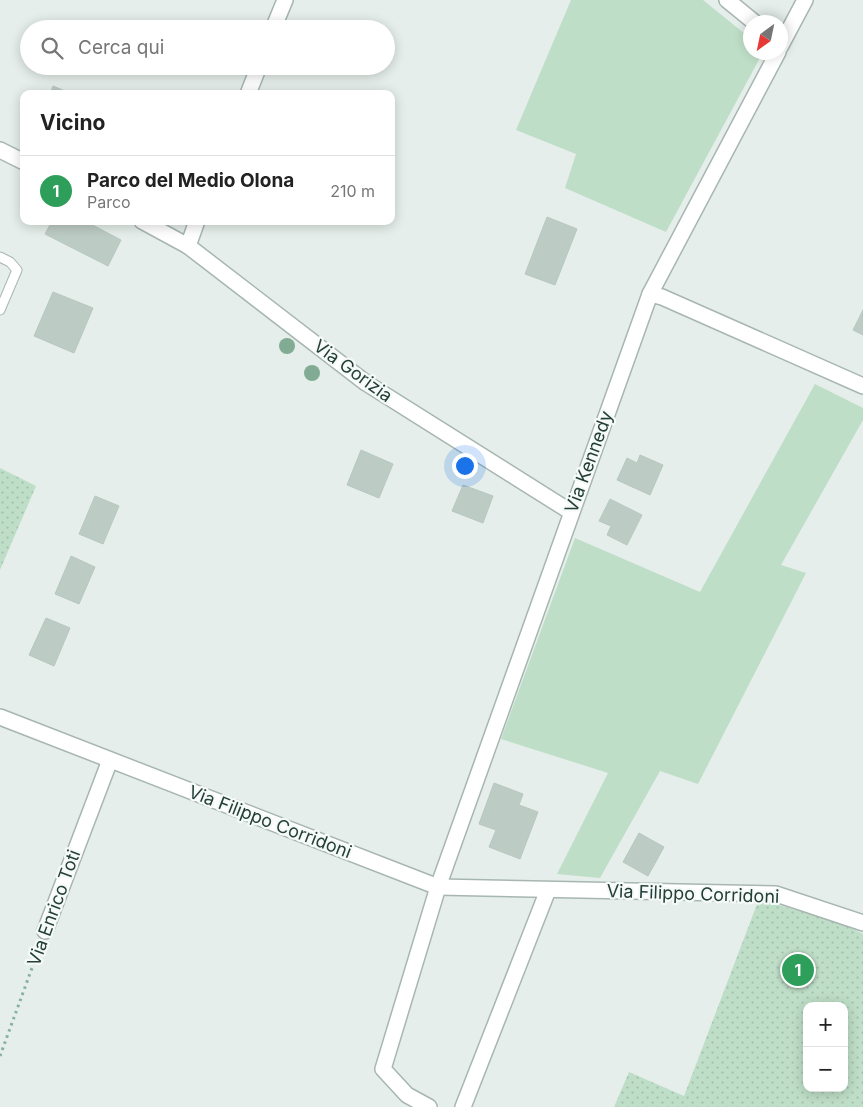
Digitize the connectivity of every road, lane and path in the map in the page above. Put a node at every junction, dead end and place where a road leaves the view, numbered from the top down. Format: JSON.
{"nodes":[{"id":1,"x":285,"y":0,"type":"edge"},
{"id":2,"x":727,"y":0,"type":"edge"},
{"id":3,"x":805,"y":0,"type":"edge"},
{"id":4,"x":745,"y":15,"type":"edge"},
{"id":5,"x":277,"y":20,"type":"edge"},
{"id":6,"x":788,"y":32,"type":"edge"},
{"id":7,"x":773,"y":60,"type":"edge"},
{"id":8,"x":255,"y":75,"type":"edge"},
{"id":9,"x":249,"y":90,"type":"edge"},
{"id":10,"x":0,"y":150,"type":"edge"},
{"id":11,"x":20,"y":160,"type":"edge"},
{"id":12,"x":149,"y":225,"type":"edge"},
{"id":13,"x":196,"y":225,"type":"edge"},
{"id":14,"x":188,"y":246,"type":"junction"},
{"id":15,"x":0,"y":257,"type":"edge"},
{"id":16,"x":650,"y":294,"type":"junction"},
{"id":17,"x":0,"y":310,"type":"edge"},
{"id":18,"x":863,"y":386,"type":"edge"},
{"id":19,"x":571,"y":512,"type":"junction"},
{"id":20,"x":0,"y":717,"type":"edge"},
{"id":21,"x":110,"y":760,"type":"junction"},
{"id":22,"x":438,"y":888,"type":"junction"},
{"id":23,"x":548,"y":890,"type":"junction"},
{"id":24,"x":862,"y":919,"type":"edge"},
{"id":25,"x":46,"y":931,"type":"joint"},
{"id":26,"x":0,"y":1056,"type":"edge"},
{"id":27,"x":429,"y":1107,"type":"edge"},
{"id":28,"x":463,"y":1107,"type":"edge"}],
"edges":[{"from":1,"to":5,"type":"street"},
{"from":2,"to":4,"type":"street"},
{"from":3,"to":6,"type":"street","name":"Via Kennedy"},
{"from":7,"to":16,"type":"street","name":"Via Kennedy"},
{"from":8,"to":9,"type":"street"},
{"from":10,"to":11,"type":"street"},
{"from":12,"to":14,"type":"street","name":"Via Gorizia"},
{"from":13,"to":14,"type":"street"},
{"from":14,"to":19,"type":"street","name":"Via Gorizia"},
{"from":15,"to":17,"type":"lane"},
{"from":16,"to":18,"type":"street"},
{"from":16,"to":19,"type":"street","name":"Via Kennedy"},
{"from":19,"to":22,"type":"street","name":"Via Kennedy"},
{"from":20,"to":21,"type":"street","name":"Via Filippo Corridoni"},
{"from":21,"to":22,"type":"street","name":"Via Filippo Corridoni"},
{"from":21,"to":25,"type":"street","name":"Via Enrico Toti"},
{"from":22,"to":23,"type":"street","name":"Via Filippo Corridoni"},
{"from":22,"to":27,"type":"street","name":"Via Kennedy"},
{"from":23,"to":24,"type":"street","name":"Via Filippo Corridoni"},
{"from":23,"to":28,"type":"street"},
{"from":25,"to":26,"type":"path","name":"Via Enrico Toti"}]}
